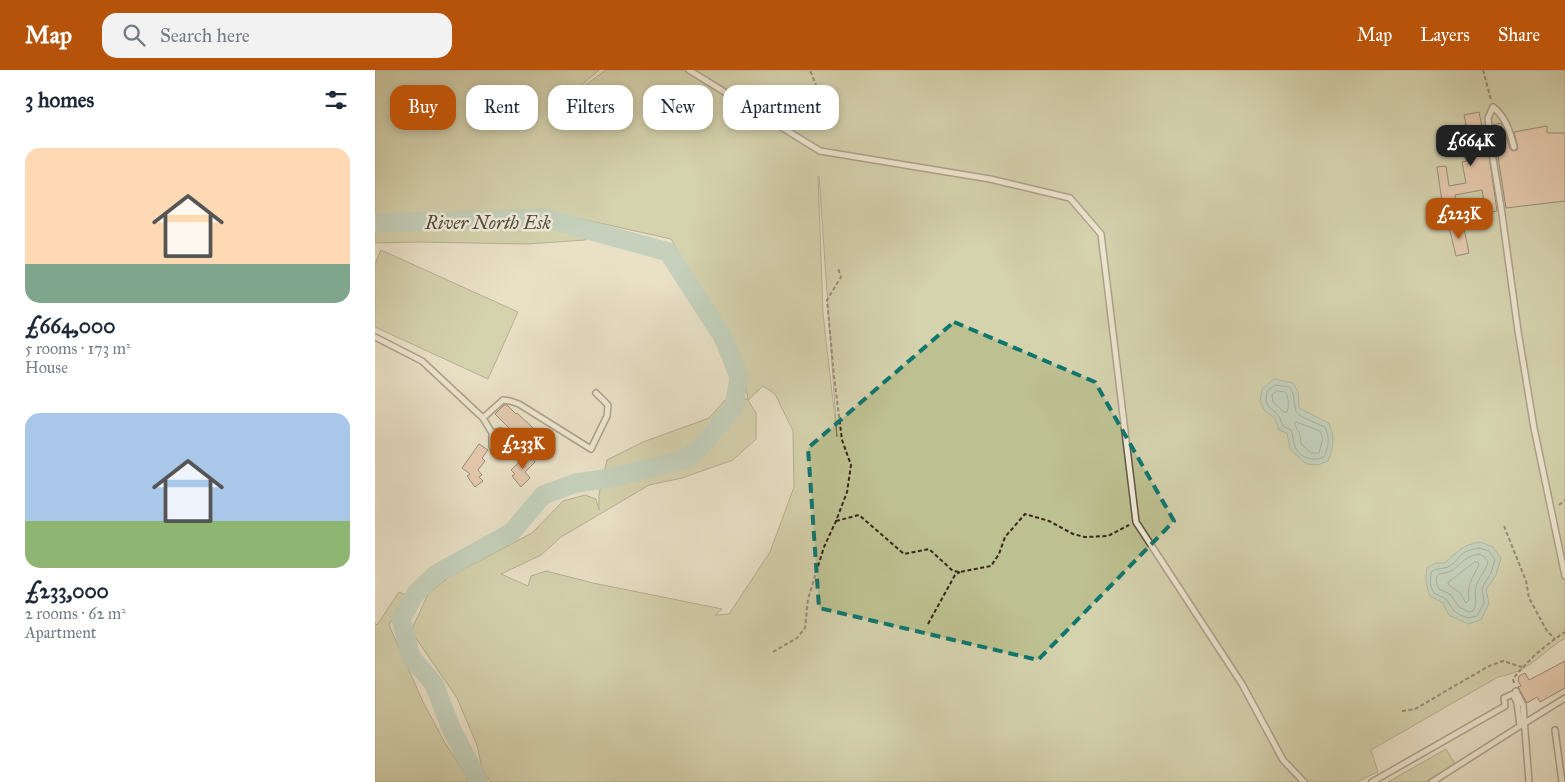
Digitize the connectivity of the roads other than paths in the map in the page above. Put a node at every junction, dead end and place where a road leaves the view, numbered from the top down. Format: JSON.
{"nodes":[{"id":1,"x":689,"y":70,"type":"edge"},
{"id":2,"x":1514,"y":148,"type":"dead end"},
{"id":3,"x":375,"y":338,"type":"edge"},
{"id":4,"x":596,"y":393,"type":"dead end"},
{"id":5,"x":483,"y":418,"type":"junction"},
{"id":6,"x":492,"y":433,"type":"junction"},
{"id":7,"x":1565,"y":576,"type":"edge"},
{"id":8,"x":1516,"y":691,"type":"road end"},
{"id":9,"x":1565,"y":699,"type":"edge"},
{"id":10,"x":1521,"y":724,"type":"junction"},
{"id":11,"x":1555,"y":730,"type":"dead end"},
{"id":12,"x":1304,"y":782,"type":"edge"},
{"id":13,"x":1373,"y":782,"type":"edge"},
{"id":14,"x":1432,"y":782,"type":"edge"},
{"id":15,"x":1529,"y":782,"type":"edge"},
{"id":16,"x":1562,"y":782,"type":"edge"}],
"edges":[{"from":1,"to":12,"type":"lane"},
{"from":2,"to":7,"type":"lane"},
{"from":3,"to":5,"type":"lane"},
{"from":4,"to":5,"type":"lane"},
{"from":5,"to":6,"type":"lane"},
{"from":6,"to":6,"type":"lane"},
{"from":8,"to":10,"type":"lane"},
{"from":9,"to":10,"type":"lane"},
{"from":10,"to":13,"type":"lane"},
{"from":10,"to":14,"type":"lane"},
{"from":10,"to":15,"type":"lane"},
{"from":11,"to":16,"type":"lane"}]}
